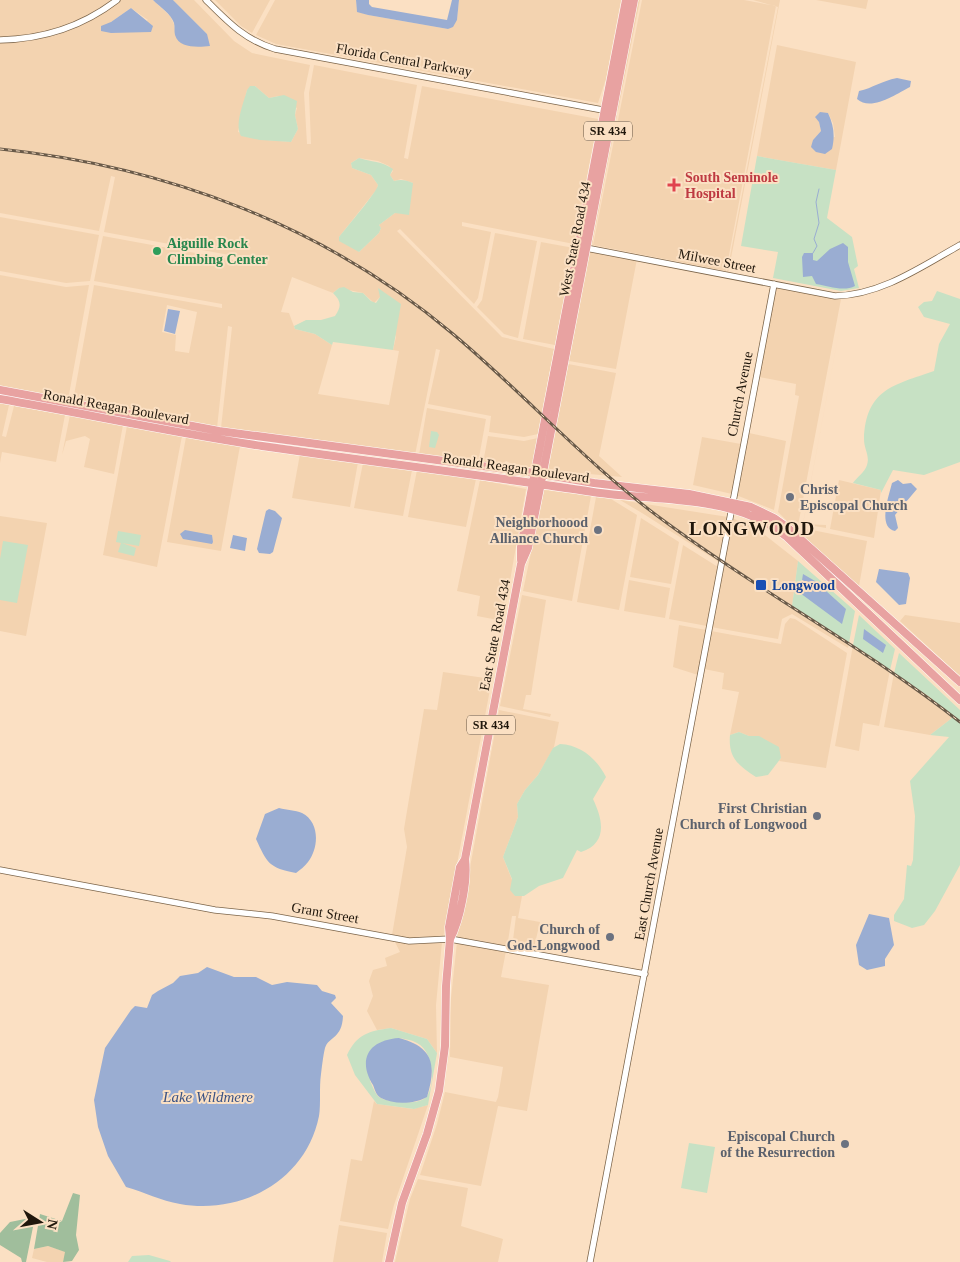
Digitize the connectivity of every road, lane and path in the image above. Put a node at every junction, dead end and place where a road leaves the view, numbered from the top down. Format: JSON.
{"nodes":[{"id":1,"x":117,"y":0,"type":"edge"},
{"id":2,"x":206,"y":0,"type":"edge"},
{"id":3,"x":626,"y":0,"type":"edge"},
{"id":4,"x":634,"y":0,"type":"edge"},
{"id":5,"x":0,"y":40,"type":"edge"},
{"id":6,"x":608,"y":111,"type":"junction"},
{"id":7,"x":960,"y":245,"type":"edge"},
{"id":8,"x":583,"y":247,"type":"junction"},
{"id":9,"x":774,"y":284,"type":"junction"},
{"id":10,"x":0,"y":390,"type":"edge"},
{"id":11,"x":0,"y":399,"type":"edge"},
{"id":12,"x":506,"y":464,"type":"dead end"},
{"id":13,"x":519,"y":470,"type":"junction"},
{"id":14,"x":539,"y":473,"type":"junction"},
{"id":15,"x":537,"y":483,"type":"junction"},
{"id":16,"x":732,"y":506,"type":"junction"},
{"id":17,"x":796,"y":540,"type":"junction"},
{"id":18,"x":960,"y":682,"type":"edge"},
{"id":19,"x":960,"y":700,"type":"edge"},
{"id":20,"x":0,"y":870,"type":"edge"},
{"id":21,"x":450,"y":939,"type":"junction"},
{"id":22,"x":645,"y":974,"type":"junction"},
{"id":23,"x":389,"y":1262,"type":"edge"},
{"id":24,"x":590,"y":1262,"type":"edge"}],
"edges":[{"from":1,"to":5,"type":"street"},
{"from":2,"to":6,"type":"street","name":"Florida Central Parkway"},
{"from":3,"to":6,"type":"main road","name":"West State Road 434","number":"SR 434"},
{"from":4,"to":6,"type":"main road","name":"West State Road 434","number":"SR 434"},
{"from":6,"to":8,"type":"main road","name":"West State Road 434","number":"SR 434"},
{"from":6,"to":8,"type":"main road","name":"West State Road 434","number":"SR 434"},
{"from":7,"to":9,"type":"street","name":"Milwee Street"},
{"from":8,"to":9,"type":"street","name":"Milwee Street"},
{"from":8,"to":14,"type":"main road","name":"West State Road 434","number":"SR 434"},
{"from":8,"to":14,"type":"main road","name":"West State Road 434","number":"SR 434"},
{"from":9,"to":16,"type":"street","name":"Church Avenue"},
{"from":10,"to":13,"type":"main road","name":"Ronald Reagan Boulevard"},
{"from":11,"to":15,"type":"main road","name":"Ronald Reagan Boulevard"},
{"from":12,"to":13,"type":"main road"},
{"from":13,"to":14,"type":"main road","name":"Ronald Reagan Boulevard"},
{"from":14,"to":15,"type":"main road","name":"West State Road 434","number":"SR 434"},
{"from":14,"to":16,"type":"main road","name":"Ronald Reagan Boulevard"},
{"from":15,"to":16,"type":"main road","name":"Ronald Reagan Boulevard"},
{"from":15,"to":21,"type":"main road","name":"East State Road 434","number":"SR 434"},
{"from":16,"to":17,"type":"main road","name":"Ronald Reagan Boulevard"},
{"from":16,"to":22,"type":"street","name":"East Church Avenue"},
{"from":17,"to":18,"type":"main road","name":"Ronald Reagan Boulevard"},
{"from":17,"to":19,"type":"main road","name":"Ronald Reagan Boulevard"},
{"from":20,"to":21,"type":"street","name":"Grant Street"},
{"from":21,"to":22,"type":"street","name":"Grant Street"},
{"from":21,"to":23,"type":"main road","number":"SR 434"},
{"from":22,"to":24,"type":"street","name":"East Church Avenue"}]}
